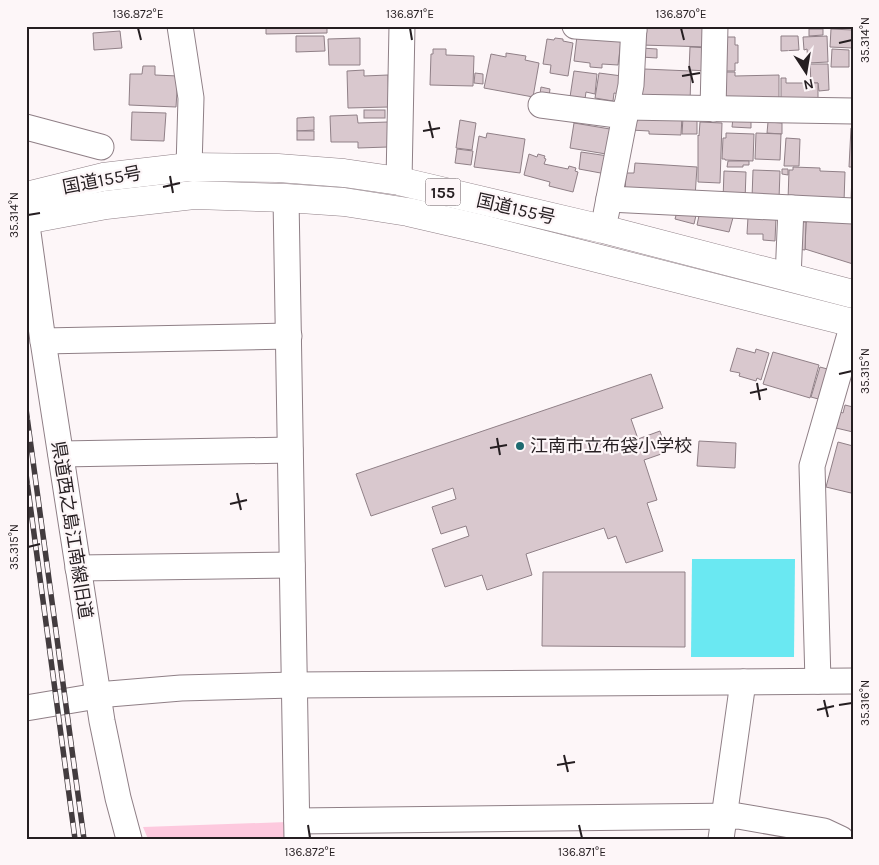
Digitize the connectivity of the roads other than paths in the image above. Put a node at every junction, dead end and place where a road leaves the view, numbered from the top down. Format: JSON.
{"nodes":[{"id":1,"x":180,"y":26,"type":"edge"},
{"id":2,"x":402,"y":26,"type":"edge"},
{"id":3,"x":575,"y":26,"type":"edge"},
{"id":4,"x":715,"y":26,"type":"edge"},
{"id":5,"x":634,"y":28,"type":"edge"},
{"id":6,"x":541,"y":105,"type":"dead end"},
{"id":7,"x":713,"y":109,"type":"junction"},
{"id":8,"x":625,"y":111,"type":"junction"},
{"id":9,"x":853,"y":111,"type":"edge"},
{"id":10,"x":26,"y":127,"type":"edge"},
{"id":11,"x":101,"y":147,"type":"dead end"},
{"id":12,"x":189,"y":167,"type":"junction"},
{"id":13,"x":399,"y":181,"type":"junction"},
{"id":14,"x":26,"y":196,"type":"edge"},
{"id":15,"x":286,"y":198,"type":"junction"},
{"id":16,"x":609,"y":199,"type":"junction"},
{"id":17,"x":791,"y":208,"type":"junction"},
{"id":18,"x":853,"y":211,"type":"edge"},
{"id":19,"x":26,"y":220,"type":"edge"},
{"id":20,"x":603,"y":230,"type":"junction"},
{"id":21,"x":788,"y":278,"type":"junction"},
{"id":22,"x":853,"y":294,"type":"edge"},
{"id":23,"x":853,"y":324,"type":"edge"},
{"id":24,"x":289,"y":336,"type":"junction"},
{"id":25,"x":43,"y":341,"type":"junction"},
{"id":26,"x":290,"y":450,"type":"junction"},
{"id":27,"x":61,"y":454,"type":"junction"},
{"id":28,"x":292,"y":565,"type":"junction"},
{"id":29,"x":78,"y":568,"type":"junction"},
{"id":30,"x":818,"y":681,"type":"junction"},
{"id":31,"x":853,"y":681,"type":"edge"},
{"id":32,"x":743,"y":682,"type":"junction"},
{"id":33,"x":294,"y":685,"type":"junction"},
{"id":34,"x":98,"y":696,"type":"junction"},
{"id":35,"x":26,"y":708,"type":"edge"},
{"id":36,"x":853,"y":824,"type":"edge"},
{"id":37,"x":722,"y":827,"type":"edge"},
{"id":38,"x":297,"y":830,"type":"edge"},
{"id":39,"x":129,"y":839,"type":"edge"},
{"id":40,"x":841,"y":839,"type":"edge"},
{"id":41,"x":850,"y":839,"type":"edge"}],
"edges":[{"from":1,"to":12,"type":"street"},
{"from":2,"to":13,"type":"street"},
{"from":3,"to":5,"type":"street"},
{"from":4,"to":7,"type":"street"},
{"from":5,"to":8,"type":"street"},
{"from":6,"to":8,"type":"street"},
{"from":7,"to":8,"type":"street"},
{"from":7,"to":9,"type":"street"},
{"from":8,"to":16,"type":"street"},
{"from":10,"to":11,"type":"street"},
{"from":12,"to":13,"type":"highway","name":"国道155号","number":"155"},
{"from":12,"to":14,"type":"highway","name":"国道155号","number":"155"},
{"from":13,"to":20,"type":"highway","name":"国道155号","number":"155"},
{"from":15,"to":19,"type":"highway","name":"国道155号","number":"155"},
{"from":15,"to":23,"type":"highway","name":"国道155号","number":"155"},
{"from":15,"to":24,"type":"street"},
{"from":16,"to":17,"type":"street"},
{"from":16,"to":20,"type":"street"},
{"from":17,"to":18,"type":"street"},
{"from":17,"to":21,"type":"street"},
{"from":19,"to":25,"type":"street","name":"県道西之島江南線旧道"},
{"from":20,"to":21,"type":"highway","name":"国道155号","number":"155"},
{"from":21,"to":22,"type":"highway","name":"国道155号","number":"155"},
{"from":23,"to":30,"type":"street"},
{"from":24,"to":25,"type":"street"},
{"from":24,"to":26,"type":"street"},
{"from":25,"to":27,"type":"street","name":"県道西之島江南線旧道"},
{"from":26,"to":27,"type":"street"},
{"from":26,"to":28,"type":"street"},
{"from":27,"to":29,"type":"street","name":"県道西之島江南線旧道"},
{"from":28,"to":29,"type":"street"},
{"from":28,"to":33,"type":"street"},
{"from":29,"to":34,"type":"street","name":"県道西之島江南線旧道"},
{"from":30,"to":31,"type":"street"},
{"from":30,"to":32,"type":"street"},
{"from":32,"to":33,"type":"street"},
{"from":32,"to":37,"type":"street"},
{"from":33,"to":34,"type":"street"},
{"from":33,"to":38,"type":"street"},
{"from":34,"to":35,"type":"street"},
{"from":34,"to":39,"type":"street","name":"県道西之島江南線旧道"},
{"from":36,"to":41,"type":"street"},
{"from":37,"to":38,"type":"street"},
{"from":37,"to":40,"type":"street"}]}
